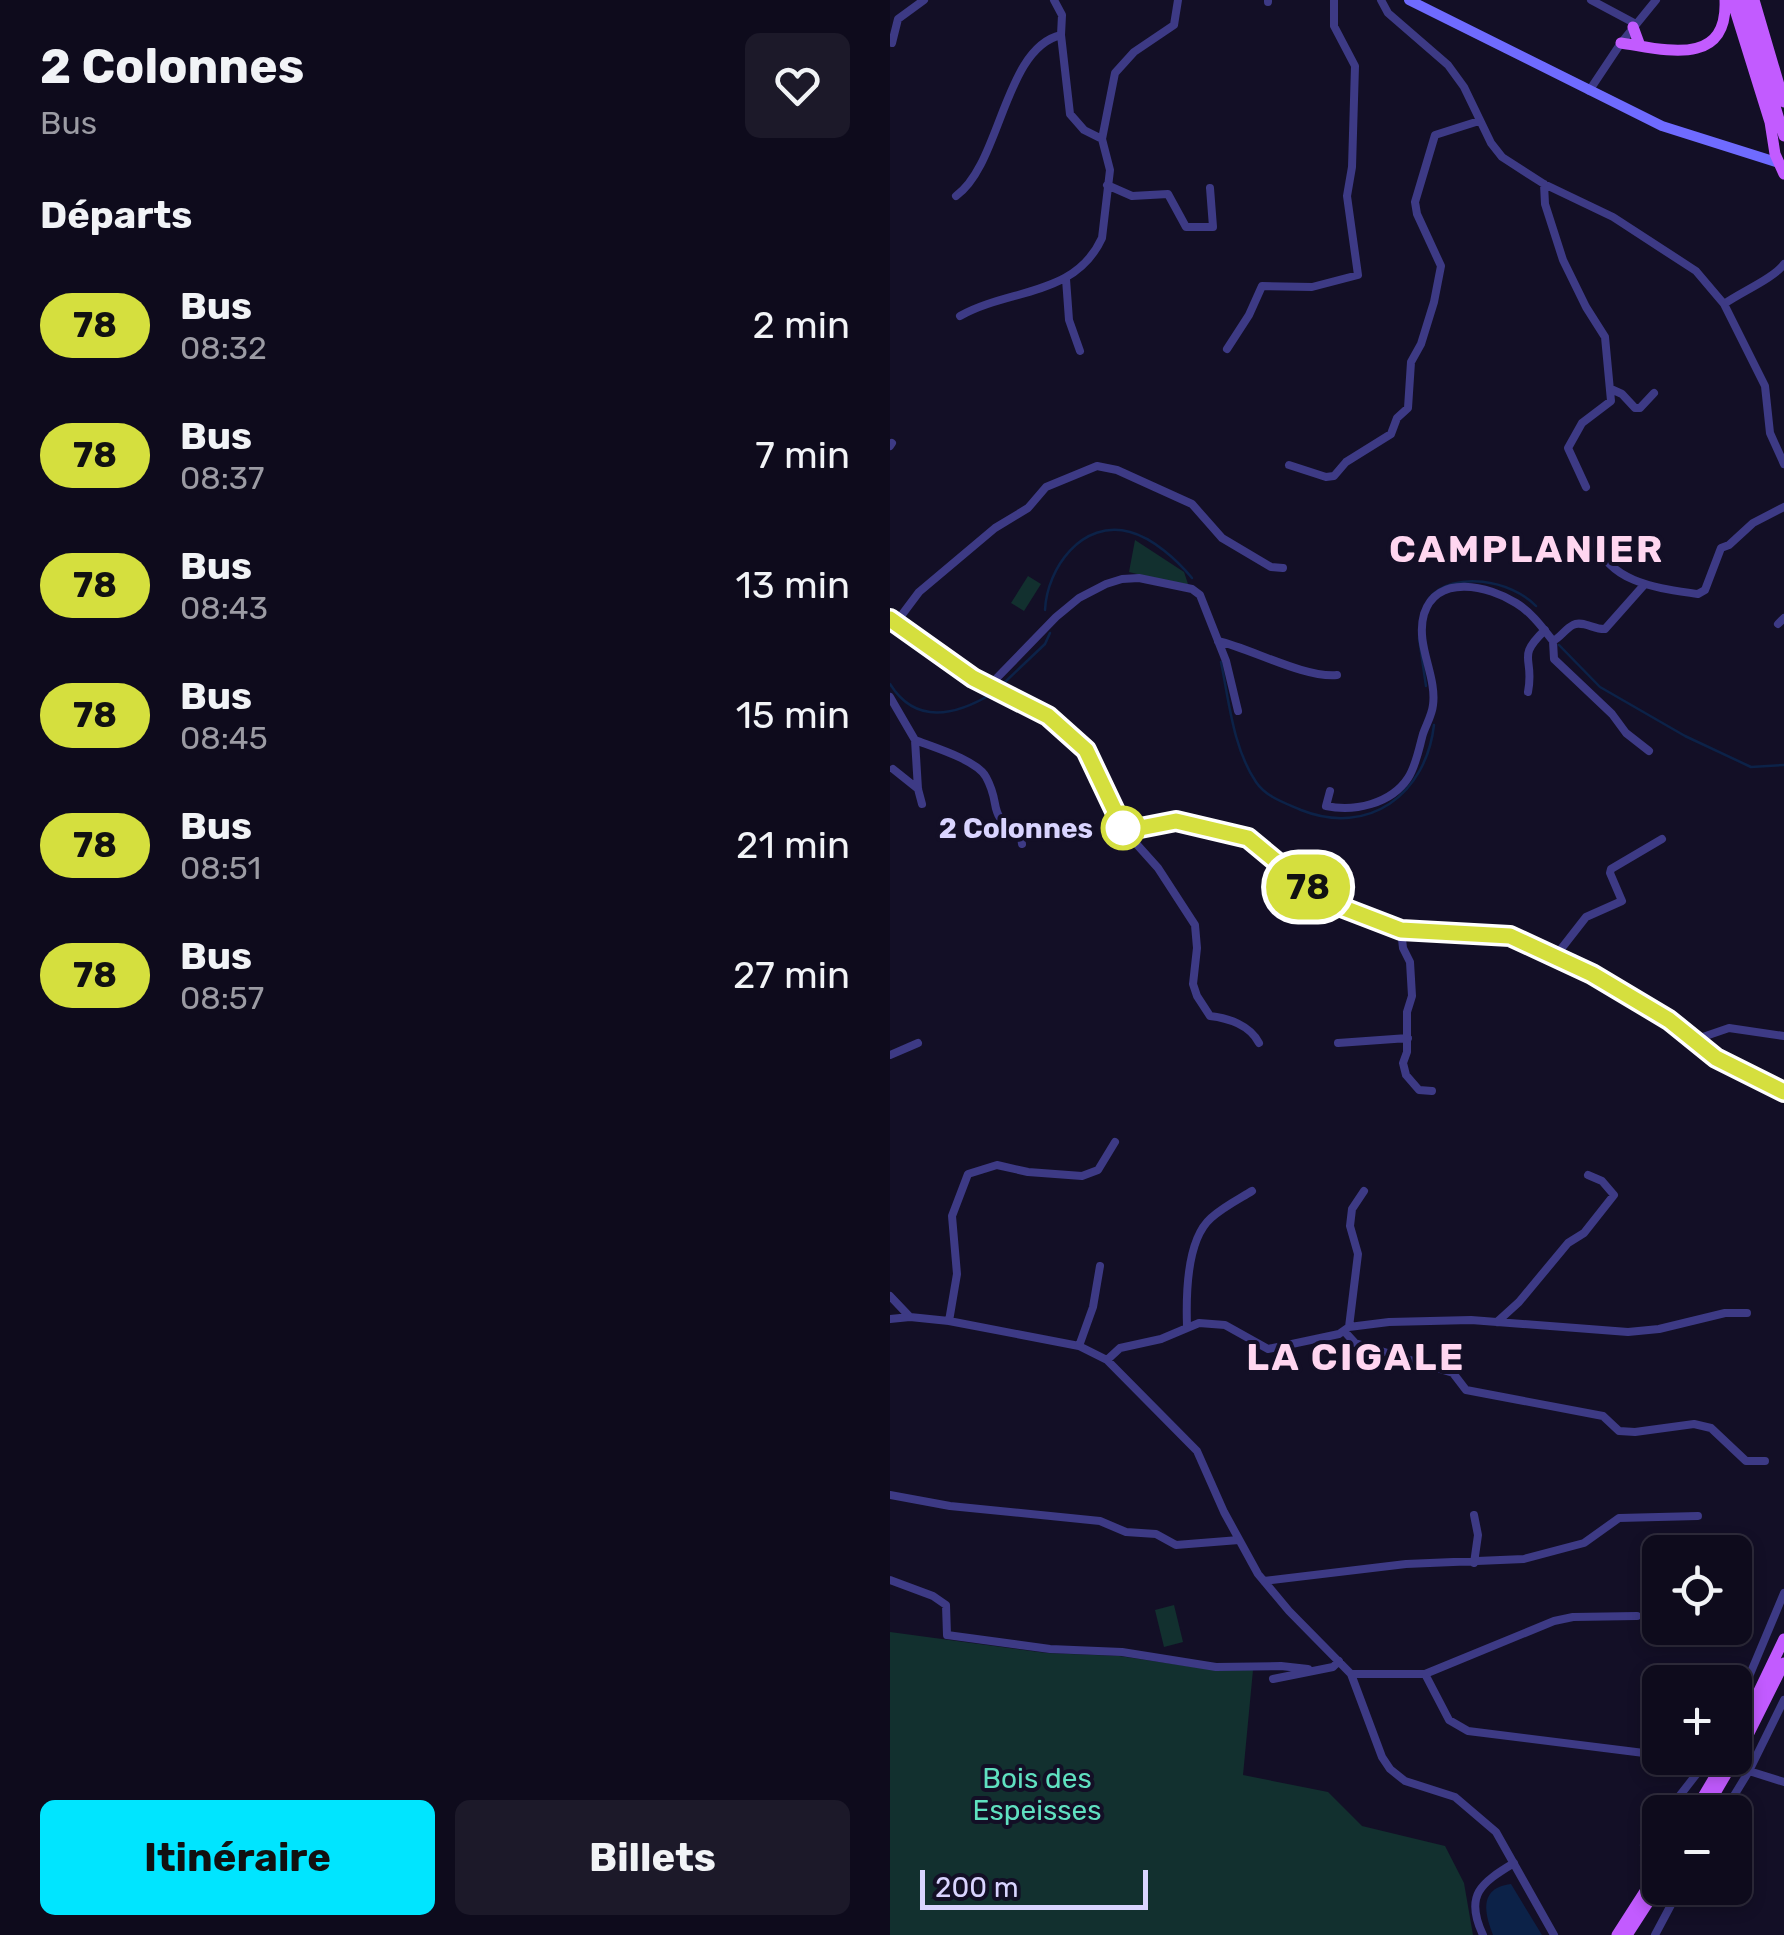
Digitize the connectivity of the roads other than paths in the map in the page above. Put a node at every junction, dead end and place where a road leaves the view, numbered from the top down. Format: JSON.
{"nodes":[{"id":1,"x":924,"y":0,"type":"edge"},
{"id":2,"x":1054,"y":0,"type":"edge"},
{"id":3,"x":1178,"y":0,"type":"edge"},
{"id":4,"x":1334,"y":0,"type":"edge"},
{"id":5,"x":1408,"y":0,"type":"edge"},
{"id":6,"x":1591,"y":0,"type":"edge"},
{"id":7,"x":1656,"y":0,"type":"edge"},
{"id":8,"x":1729,"y":0,"type":"edge"},
{"id":9,"x":1743,"y":0,"type":"edge"},
{"id":10,"x":1754,"y":0,"type":"edge"},
{"id":11,"x":1383,"y":2,"type":"edge"},
{"id":12,"x":1634,"y":25,"type":"junction"},
{"id":13,"x":1060,"y":35,"type":"junction"},
{"id":14,"x":892,"y":43,"type":"edge"},
{"id":15,"x":1621,"y":43,"type":"junction"},
{"id":16,"x":1640,"y":46,"type":"junction"},
{"id":17,"x":1589,"y":91,"type":"junction"},
{"id":18,"x":1784,"y":102,"type":"edge"},
{"id":19,"x":1479,"y":121,"type":"junction"},
{"id":20,"x":1784,"y":136,"type":"edge"},
{"id":21,"x":1102,"y":138,"type":"junction"},
{"id":22,"x":1782,"y":167,"type":"edge"},
{"id":23,"x":1544,"y":184,"type":"junction"},
{"id":24,"x":1107,"y":186,"type":"junction"},
{"id":25,"x":1210,"y":188,"type":"dead end"},
{"id":26,"x":956,"y":196,"type":"dead end"},
{"id":27,"x":1784,"y":264,"type":"edge"},
{"id":28,"x":1066,"y":279,"type":"junction"},
{"id":29,"x":1724,"y":304,"type":"junction"},
{"id":30,"x":960,"y":316,"type":"dead end"},
{"id":31,"x":1227,"y":349,"type":"dead end"},
{"id":32,"x":1080,"y":351,"type":"dead end"},
{"id":33,"x":1611,"y":389,"type":"junction"},
{"id":34,"x":1654,"y":393,"type":"dead end"},
{"id":35,"x":1784,"y":464,"type":"edge"},
{"id":36,"x":1289,"y":465,"type":"dead end"},
{"id":37,"x":1586,"y":487,"type":"dead end"},
{"id":38,"x":1784,"y":507,"type":"edge"},
{"id":39,"x":1595,"y":541,"type":"dead end"},
{"id":40,"x":1283,"y":568,"type":"dead end"},
{"id":41,"x":1644,"y":585,"type":"junction"},
{"id":42,"x":893,"y":622,"type":"edge"},
{"id":43,"x":1545,"y":630,"type":"junction"},
{"id":44,"x":1556,"y":639,"type":"junction"},
{"id":45,"x":1218,"y":642,"type":"junction"},
{"id":46,"x":1336,"y":675,"type":"dead end"},
{"id":47,"x":989,"y":686,"type":"junction"},
{"id":48,"x":1528,"y":692,"type":"dead end"},
{"id":49,"x":890,"y":697,"type":"edge"},
{"id":50,"x":1238,"y":712,"type":"dead end"},
{"id":51,"x":915,"y":740,"type":"junction"},
{"id":52,"x":1649,"y":751,"type":"dead end"},
{"id":53,"x":893,"y":769,"type":"dead end"},
{"id":54,"x":918,"y":789,"type":"junction"},
{"id":55,"x":1330,"y":791,"type":"dead end"},
{"id":56,"x":922,"y":804,"type":"dead end"},
{"id":57,"x":1123,"y":828,"type":"junction"},
{"id":58,"x":1662,"y":839,"type":"dead end"},
{"id":59,"x":1022,"y":844,"type":"dead end"},
{"id":60,"x":1401,"y":930,"type":"junction"},
{"id":61,"x":1554,"y":958,"type":"junction"},
{"id":62,"x":1784,"y":1036,"type":"edge"},
{"id":63,"x":1408,"y":1038,"type":"junction"},
{"id":64,"x":1694,"y":1040,"type":"junction"},
{"id":65,"x":918,"y":1043,"type":"dead end"},
{"id":66,"x":1258,"y":1043,"type":"dead end"},
{"id":67,"x":1338,"y":1043,"type":"dead end"},
{"id":68,"x":890,"y":1055,"type":"edge"},
{"id":69,"x":1432,"y":1091,"type":"dead end"},
{"id":70,"x":1784,"y":1092,"type":"edge"},
{"id":71,"x":1115,"y":1142,"type":"dead end"},
{"id":72,"x":1588,"y":1175,"type":"dead end"},
{"id":73,"x":1252,"y":1190,"type":"dead end"},
{"id":74,"x":1364,"y":1191,"type":"dead end"},
{"id":75,"x":1100,"y":1266,"type":"dead end"},
{"id":76,"x":890,"y":1296,"type":"edge"},
{"id":77,"x":1746,"y":1313,"type":"dead end"},
{"id":78,"x":910,"y":1316,"type":"junction"},
{"id":79,"x":890,"y":1319,"type":"edge"},
{"id":80,"x":949,"y":1321,"type":"junction"},
{"id":81,"x":1497,"y":1322,"type":"junction"},
{"id":82,"x":1187,"y":1326,"type":"junction"},
{"id":83,"x":1347,"y":1329,"type":"junction"},
{"id":84,"x":1079,"y":1346,"type":"junction"},
{"id":85,"x":1107,"y":1360,"type":"junction"},
{"id":86,"x":1765,"y":1461,"type":"dead end"},
{"id":87,"x":890,"y":1495,"type":"edge"},
{"id":88,"x":1474,"y":1515,"type":"dead end"},
{"id":89,"x":1698,"y":1516,"type":"dead end"},
{"id":90,"x":1238,"y":1540,"type":"junction"},
{"id":91,"x":1474,"y":1562,"type":"junction"},
{"id":92,"x":890,"y":1580,"type":"edge"},
{"id":93,"x":1264,"y":1582,"type":"junction"},
{"id":94,"x":1784,"y":1593,"type":"edge"},
{"id":95,"x":1636,"y":1616,"type":"dead end"},
{"id":96,"x":1784,"y":1639,"type":"edge"},
{"id":97,"x":1339,"y":1662,"type":"junction"},
{"id":98,"x":1784,"y":1663,"type":"edge"},
{"id":99,"x":1752,"y":1669,"type":"edge"},
{"id":100,"x":1308,"y":1670,"type":"junction"},
{"id":101,"x":1351,"y":1674,"type":"junction"},
{"id":102,"x":1425,"y":1674,"type":"junction"},
{"id":103,"x":1273,"y":1678,"type":"dead end"},
{"id":104,"x":1784,"y":1700,"type":"edge"},
{"id":105,"x":1752,"y":1706,"type":"edge"},
{"id":106,"x":1642,"y":1753,"type":"edge"},
{"id":107,"x":1752,"y":1765,"type":"edge"},
{"id":108,"x":1752,"y":1772,"type":"edge"},
{"id":109,"x":1696,"y":1775,"type":"edge"},
{"id":110,"x":1784,"y":1782,"type":"edge"},
{"id":111,"x":1680,"y":1795,"type":"edge"},
{"id":112,"x":1714,"y":1795,"type":"edge"},
{"id":113,"x":1514,"y":1863,"type":"junction"},
{"id":114,"x":1642,"y":1896,"type":"edge"},
{"id":115,"x":1648,"y":1905,"type":"edge"},
{"id":116,"x":1671,"y":1905,"type":"edge"},
{"id":117,"x":1482,"y":1935,"type":"edge"},
{"id":118,"x":1554,"y":1935,"type":"edge"},
{"id":119,"x":1617,"y":1935,"type":"edge"},
{"id":120,"x":1630,"y":1935,"type":"edge"},
{"id":121,"x":1656,"y":1935,"type":"edge"}],
"edges":[{"from":1,"to":14,"type":"street"},
{"from":2,"to":13,"type":"street"},
{"from":3,"to":21,"type":"street"},
{"from":4,"to":31,"type":"street"},
{"from":5,"to":17,"type":"main road"},
{"from":6,"to":12,"type":"street"},
{"from":7,"to":12,"type":"street"},
{"from":8,"to":16,"type":"main road"},
{"from":8,"to":22,"type":"main road"},
{"from":9,"to":20,"type":"main road"},
{"from":10,"to":18,"type":"main road"},
{"from":11,"to":19,"type":"street"},
{"from":12,"to":15,"type":"street"},
{"from":12,"to":16,"type":"main road"},
{"from":13,"to":21,"type":"street"},
{"from":13,"to":26,"type":"street"},
{"from":15,"to":16,"type":"main road"},
{"from":15,"to":17,"type":"street"},
{"from":17,"to":22,"type":"main road"},
{"from":19,"to":23,"type":"street"},
{"from":19,"to":36,"type":"street"},
{"from":21,"to":24,"type":"street"},
{"from":23,"to":29,"type":"street"},
{"from":23,"to":33,"type":"street"},
{"from":24,"to":25,"type":"street"},
{"from":24,"to":28,"type":"street"},
{"from":27,"to":29,"type":"street"},
{"from":28,"to":30,"type":"street"},
{"from":28,"to":32,"type":"street"},
{"from":29,"to":35,"type":"street"},
{"from":33,"to":34,"type":"street"},
{"from":33,"to":37,"type":"street"},
{"from":38,"to":41,"type":"street"},
{"from":39,"to":41,"type":"street"},
{"from":40,"to":42,"type":"street"},
{"from":41,"to":44,"type":"street"},
{"from":42,"to":47,"type":"street"},
{"from":43,"to":44,"type":"street"},
{"from":43,"to":48,"type":"street"},
{"from":43,"to":55,"type":"street"},
{"from":44,"to":52,"type":"street"},
{"from":45,"to":46,"type":"street"},
{"from":45,"to":47,"type":"street"},
{"from":45,"to":50,"type":"street"},
{"from":47,"to":57,"type":"street"},
{"from":49,"to":51,"type":"street"},
{"from":51,"to":54,"type":"street"},
{"from":51,"to":59,"type":"street"},
{"from":53,"to":54,"type":"street"},
{"from":54,"to":56,"type":"street"},
{"from":57,"to":60,"type":"street"},
{"from":57,"to":66,"type":"street"},
{"from":58,"to":61,"type":"street"},
{"from":60,"to":61,"type":"street"},
{"from":60,"to":63,"type":"street"},
{"from":61,"to":64,"type":"street"},
{"from":62,"to":64,"type":"street"},
{"from":63,"to":67,"type":"street"},
{"from":63,"to":69,"type":"street"},
{"from":64,"to":70,"type":"street"},
{"from":65,"to":68,"type":"street"},
{"from":71,"to":80,"type":"street"},
{"from":72,"to":81,"type":"street"},
{"from":73,"to":82,"type":"street"},
{"from":74,"to":83,"type":"street"},
{"from":75,"to":84,"type":"street"},
{"from":76,"to":78,"type":"street"},
{"from":77,"to":81,"type":"street"},
{"from":78,"to":79,"type":"street"},
{"from":78,"to":80,"type":"street"},
{"from":80,"to":84,"type":"street"},
{"from":81,"to":83,"type":"street"},
{"from":82,"to":83,"type":"street"},
{"from":82,"to":85,"type":"street"},
{"from":83,"to":86,"type":"street"},
{"from":84,"to":85,"type":"street"},
{"from":85,"to":90,"type":"street"},
{"from":87,"to":90,"type":"street"},
{"from":88,"to":91,"type":"street"},
{"from":89,"to":91,"type":"street"},
{"from":90,"to":93,"type":"street"},
{"from":91,"to":93,"type":"street"},
{"from":92,"to":100,"type":"street"},
{"from":93,"to":97,"type":"street"},
{"from":94,"to":99,"type":"street"},
{"from":95,"to":102,"type":"street"},
{"from":96,"to":105,"type":"main road"},
{"from":97,"to":100,"type":"street"},
{"from":97,"to":101,"type":"street"},
{"from":98,"to":112,"type":"main road"},
{"from":100,"to":103,"type":"street"},
{"from":101,"to":102,"type":"street"},
{"from":101,"to":113,"type":"street"},
{"from":102,"to":106,"type":"street"},
{"from":104,"to":107,"type":"street"},
{"from":108,"to":110,"type":"street"},
{"from":109,"to":111,"type":"street"},
{"from":113,"to":117,"type":"street"},
{"from":113,"to":118,"type":"street"},
{"from":114,"to":119,"type":"main road"},
{"from":115,"to":120,"type":"main road"},
{"from":116,"to":121,"type":"street"}]}
